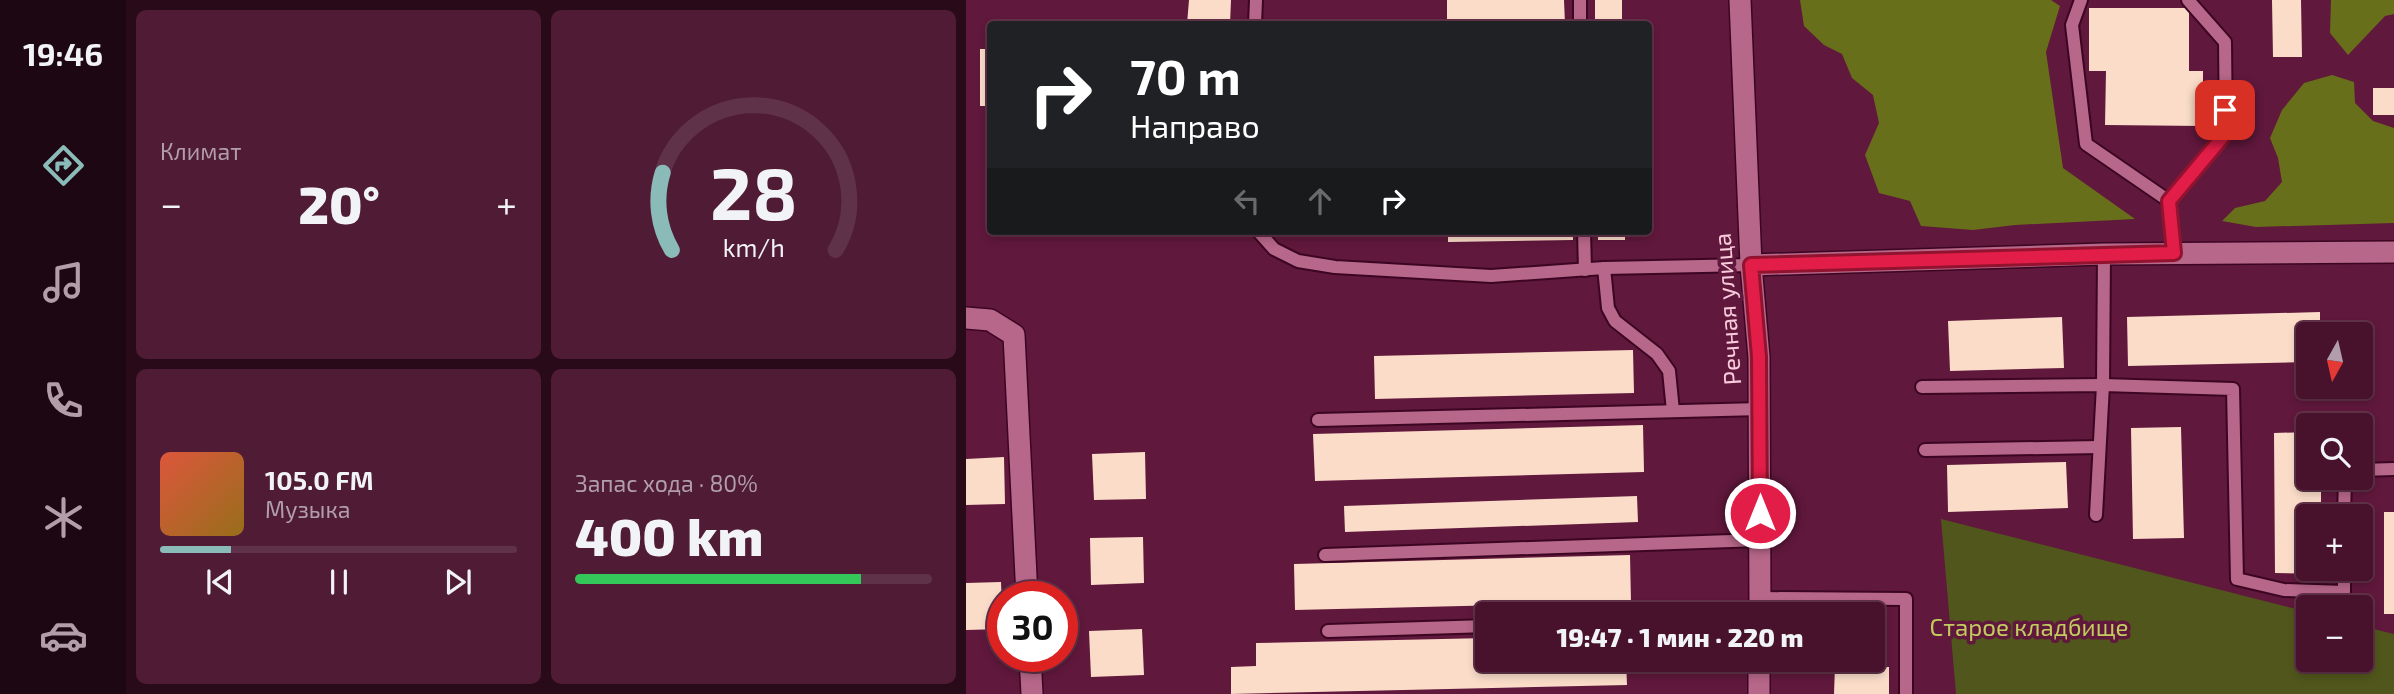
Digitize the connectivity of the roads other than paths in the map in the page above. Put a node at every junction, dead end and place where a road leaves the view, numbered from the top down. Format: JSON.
{"nodes":[{"id":1,"x":1256,"y":0,"type":"edge"},
{"id":2,"x":1580,"y":0,"type":"edge"},
{"id":3,"x":1740,"y":0,"type":"edge"},
{"id":4,"x":2081,"y":0,"type":"edge"},
{"id":5,"x":2188,"y":0,"type":"edge"},
{"id":6,"x":1255,"y":21,"type":"edge"},
{"id":7,"x":1580,"y":21,"type":"edge"},
{"id":8,"x":2169,"y":201,"type":"junction"},
{"id":9,"x":1262,"y":235,"type":"edge"},
{"id":10,"x":1584,"y":235,"type":"edge"},
{"id":11,"x":2394,"y":252,"type":"edge"},
{"id":12,"x":2174,"y":253,"type":"junction"},
{"id":13,"x":2104,"y":254,"type":"junction"},
{"id":14,"x":1751,"y":265,"type":"junction"},
{"id":15,"x":1604,"y":268,"type":"junction"},
{"id":16,"x":1585,"y":270,"type":"junction"},
{"id":17,"x":966,"y":318,"type":"edge"},
{"id":18,"x":2102,"y":384,"type":"junction"},
{"id":19,"x":1922,"y":387,"type":"dead end"},
{"id":20,"x":1760,"y":409,"type":"junction"},
{"id":21,"x":1673,"y":411,"type":"junction"},
{"id":22,"x":1318,"y":420,"type":"dead end"},
{"id":23,"x":2099,"y":447,"type":"junction"},
{"id":24,"x":1925,"y":450,"type":"dead end"},
{"id":25,"x":2394,"y":469,"type":"edge"},
{"id":26,"x":2373,"y":470,"type":"edge"},
{"id":27,"x":2096,"y":515,"type":"dead end"},
{"id":28,"x":1760,"y":540,"type":"junction"},
{"id":29,"x":1325,"y":555,"type":"dead end"},
{"id":30,"x":1026,"y":581,"type":"edge"},
{"id":31,"x":2344,"y":581,"type":"edge"},
{"id":32,"x":1760,"y":602,"type":"edge"},
{"id":33,"x":1843,"y":602,"type":"edge"},
{"id":34,"x":1475,"y":626,"type":"edge"},
{"id":35,"x":1328,"y":631,"type":"dead end"},
{"id":36,"x":1031,"y":672,"type":"edge"},
{"id":37,"x":1759,"y":672,"type":"edge"},
{"id":38,"x":1032,"y":694,"type":"edge"},
{"id":39,"x":1759,"y":694,"type":"edge"},
{"id":40,"x":1906,"y":694,"type":"edge"}],
"edges":[{"from":1,"to":6,"type":"lane"},
{"from":2,"to":7,"type":"lane"},
{"from":3,"to":14,"type":"street","name":"Речная улица"},
{"from":4,"to":8,"type":"lane"},
{"from":5,"to":8,"type":"lane"},
{"from":8,"to":12,"type":"lane"},
{"from":9,"to":16,"type":"lane"},
{"from":10,"to":16,"type":"lane"},
{"from":11,"to":12,"type":"street"},
{"from":12,"to":13,"type":"street"},
{"from":13,"to":14,"type":"street"},
{"from":13,"to":18,"type":"lane"},
{"from":14,"to":15,"type":"lane"},
{"from":14,"to":20,"type":"street","name":"Речная улица"},
{"from":15,"to":16,"type":"lane"},
{"from":15,"to":21,"type":"lane"},
{"from":17,"to":30,"type":"street"},
{"from":18,"to":19,"type":"lane"},
{"from":18,"to":23,"type":"lane"},
{"from":18,"to":31,"type":"lane"},
{"from":20,"to":21,"type":"lane"},
{"from":20,"to":28,"type":"street","name":"Речная улица"},
{"from":21,"to":22,"type":"lane"},
{"from":23,"to":24,"type":"lane"},
{"from":23,"to":27,"type":"lane"},
{"from":25,"to":26,"type":"lane"},
{"from":28,"to":29,"type":"lane"},
{"from":28,"to":32,"type":"street","name":"Речная улица"},
{"from":33,"to":40,"type":"lane"},
{"from":34,"to":35,"type":"lane"},
{"from":36,"to":38,"type":"street"},
{"from":37,"to":39,"type":"street"}]}
